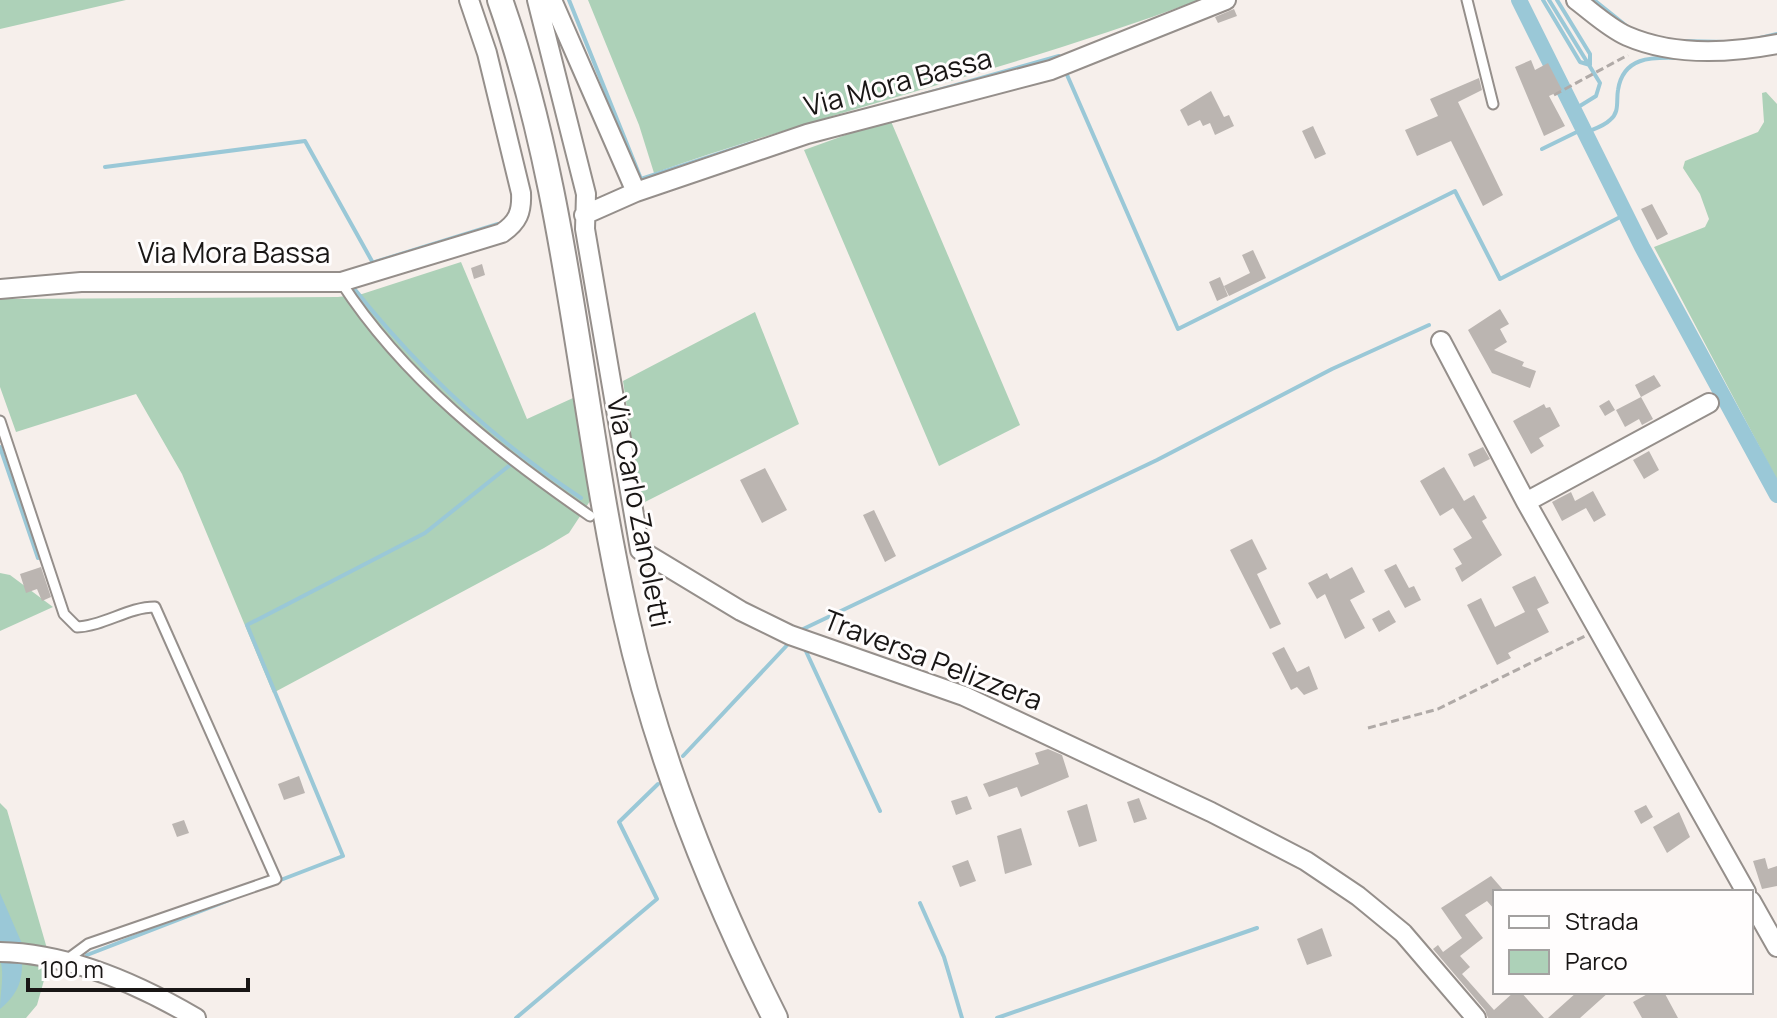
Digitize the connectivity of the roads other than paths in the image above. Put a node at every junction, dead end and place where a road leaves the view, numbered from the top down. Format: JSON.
{"nodes":[{"id":1,"x":469,"y":0,"type":"edge"},
{"id":2,"x":500,"y":0,"type":"edge"},
{"id":3,"x":537,"y":0,"type":"edge"},
{"id":4,"x":552,"y":0,"type":"edge"},
{"id":5,"x":1226,"y":0,"type":"edge"},
{"id":6,"x":1467,"y":0,"type":"edge"},
{"id":7,"x":1576,"y":0,"type":"edge"},
{"id":8,"x":1777,"y":44,"type":"edge"},
{"id":9,"x":1493,"y":104,"type":"dead end"},
{"id":10,"x":636,"y":192,"type":"junction"},
{"id":11,"x":584,"y":215,"type":"junction"},
{"id":12,"x":346,"y":280,"type":"junction"},
{"id":13,"x":0,"y":289,"type":"edge"},
{"id":14,"x":1441,"y":341,"type":"dead end"},
{"id":15,"x":1709,"y":403,"type":"dead end"},
{"id":16,"x":0,"y":421,"type":"edge"},
{"id":17,"x":1526,"y":502,"type":"junction"},
{"id":18,"x":590,"y":516,"type":"dead end"},
{"id":19,"x":1745,"y":890,"type":"edge"},
{"id":20,"x":1753,"y":905,"type":"edge"},
{"id":21,"x":1777,"y":947,"type":"edge"},
{"id":22,"x":0,"y":952,"type":"edge"},
{"id":23,"x":65,"y":961,"type":"junction"},
{"id":24,"x":196,"y":1018,"type":"edge"},
{"id":25,"x":775,"y":1018,"type":"edge"},
{"id":26,"x":1476,"y":1018,"type":"edge"}],
"edges":[{"from":1,"to":12,"type":"street","name":"Via Mora Bassa"},
{"from":2,"to":25,"type":"main road","name":"Via Carlo Zanoletti"},
{"from":3,"to":11,"type":"street"},
{"from":4,"to":10,"type":"street"},
{"from":5,"to":10,"type":"street","name":"Via Mora Bassa"},
{"from":6,"to":9,"type":"lane"},
{"from":7,"to":8,"type":"street"},
{"from":10,"to":11,"type":"street","name":"Via Mora Bassa"},
{"from":11,"to":26,"type":"street","name":"Traversa Pelizzera"},
{"from":12,"to":13,"type":"street","name":"Via Mora Bassa"},
{"from":12,"to":18,"type":"lane"},
{"from":14,"to":17,"type":"street"},
{"from":15,"to":17,"type":"street"},
{"from":16,"to":23,"type":"lane"},
{"from":17,"to":19,"type":"street"},
{"from":20,"to":21,"type":"street"},
{"from":22,"to":23,"type":"street"},
{"from":23,"to":24,"type":"street"}]}
